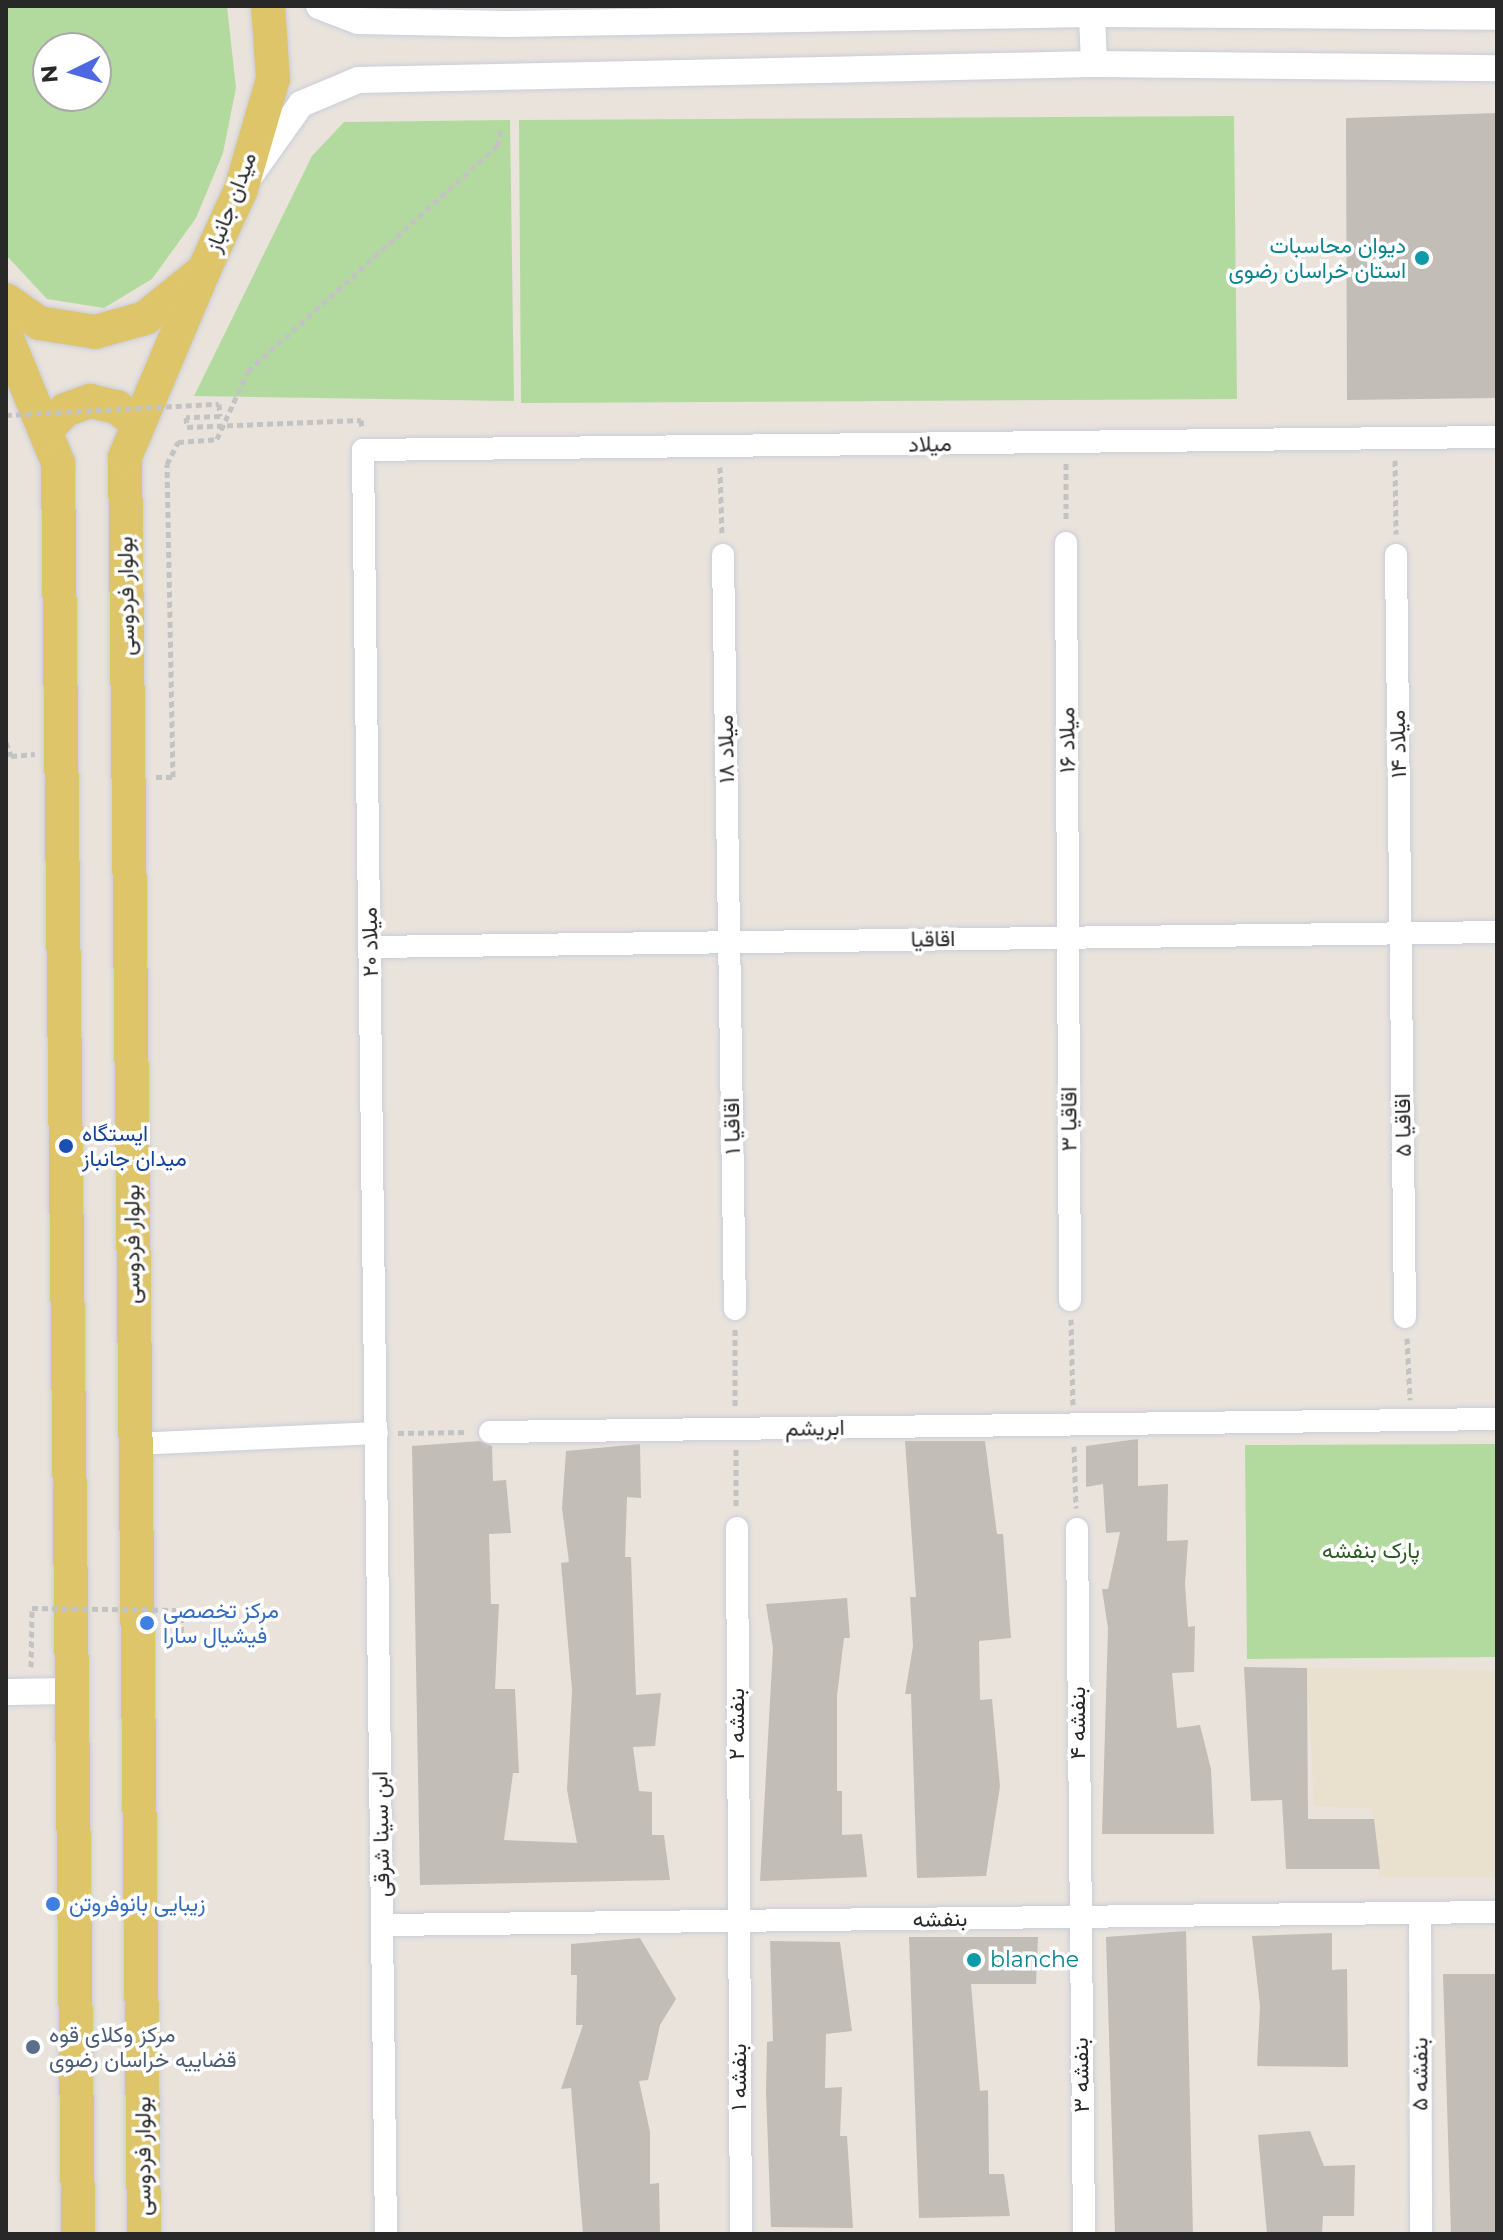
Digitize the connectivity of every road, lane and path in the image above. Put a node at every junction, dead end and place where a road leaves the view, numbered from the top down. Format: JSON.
{"nodes":[{"id":1,"x":268,"y":6,"type":"edge"},
{"id":2,"x":319,"y":6,"type":"edge"},
{"id":3,"x":934,"y":11,"type":"edge"},
{"id":4,"x":1092,"y":14,"type":"junction"},
{"id":5,"x":1493,"y":16,"type":"edge"},
{"id":6,"x":1094,"y":64,"type":"junction"},
{"id":7,"x":1497,"y":68,"type":"edge"},
{"id":8,"x":501,"y":128,"type":"dead end"},
{"id":9,"x":241,"y":189,"type":"junction"},
{"id":10,"x":204,"y":270,"type":"junction"},
{"id":11,"x":6,"y":300,"type":"edge"},
{"id":12,"x":6,"y":336,"type":"edge"},
{"id":13,"x":6,"y":415,"type":"edge"},
{"id":14,"x":138,"y":424,"type":"junction"},
{"id":15,"x":222,"y":425,"type":"junction"},
{"id":16,"x":46,"y":430,"type":"junction"},
{"id":17,"x":1497,"y":437,"type":"edge"},
{"id":18,"x":1394,"y":439,"type":"junction"},
{"id":19,"x":1065,"y":442,"type":"junction"},
{"id":20,"x":720,"y":446,"type":"junction"},
{"id":21,"x":363,"y":450,"type":"junction"},
{"id":22,"x":1066,"y":543,"type":"joint"},
{"id":23,"x":723,"y":555,"type":"joint"},
{"id":24,"x":1396,"y":555,"type":"joint"},
{"id":25,"x":6,"y":742,"type":"edge"},
{"id":26,"x":11,"y":756,"type":"dead end"},
{"id":27,"x":173,"y":777,"type":"dead end"},
{"id":28,"x":1497,"y":932,"type":"edge"},
{"id":29,"x":1401,"y":933,"type":"junction"},
{"id":30,"x":1068,"y":938,"type":"junction"},
{"id":31,"x":729,"y":942,"type":"junction"},
{"id":32,"x":370,"y":947,"type":"junction"},
{"id":33,"x":1070,"y":1300,"type":"dead end"},
{"id":34,"x":735,"y":1309,"type":"dead end"},
{"id":35,"x":1405,"y":1317,"type":"joint"},
{"id":36,"x":1497,"y":1419,"type":"edge"},
{"id":37,"x":1411,"y":1420,"type":"junction"},
{"id":38,"x":490,"y":1432,"type":"joint"},
{"id":39,"x":377,"y":1433,"type":"junction"},
{"id":40,"x":133,"y":1444,"type":"junction"},
{"id":41,"x":737,"y":1528,"type":"dead end"},
{"id":42,"x":1077,"y":1529,"type":"dead end"},
{"id":43,"x":181,"y":1642,"type":"dead end"},
{"id":44,"x":18,"y":1691,"type":"edge"},
{"id":45,"x":73,"y":1691,"type":"junction"},
{"id":46,"x":1497,"y":1912,"type":"edge"},
{"id":47,"x":1420,"y":1913,"type":"junction"},
{"id":48,"x":1078,"y":1917,"type":"junction"},
{"id":49,"x":738,"y":1921,"type":"junction"},
{"id":50,"x":382,"y":1925,"type":"junction"},
{"id":51,"x":78,"y":2234,"type":"edge"},
{"id":52,"x":144,"y":2234,"type":"edge"},
{"id":53,"x":386,"y":2234,"type":"edge"},
{"id":54,"x":741,"y":2234,"type":"edge"},
{"id":55,"x":1084,"y":2234,"type":"edge"},
{"id":56,"x":1421,"y":2234,"type":"edge"}],
"edges":[{"from":1,"to":9,"type":"main road","name":"میدان جانباز"},
{"from":2,"to":3,"type":"street"},
{"from":3,"to":4,"type":"street"},
{"from":4,"to":5,"type":"street"},
{"from":4,"to":6,"type":"street"},
{"from":6,"to":7,"type":"street"},
{"from":6,"to":9,"type":"street"},
{"from":8,"to":15,"type":"path"},
{"from":9,"to":10,"type":"main road","name":"میدان جانباز"},
{"from":10,"to":11,"type":"main road","name":"میدان جانباز"},
{"from":10,"to":14,"type":"main road","name":"بولوار فردوسی"},
{"from":12,"to":16,"type":"main road"},
{"from":13,"to":15,"type":"path","bridge":true},
{"from":14,"to":16,"type":"main road"},
{"from":14,"to":40,"type":"main road","name":"بولوار فردوسی"},
{"from":15,"to":21,"type":"path"},
{"from":15,"to":27,"type":"path"},
{"from":16,"to":45,"type":"main road"},
{"from":17,"to":18,"type":"street","name":"میلاد"},
{"from":18,"to":19,"type":"street","name":"میلاد"},
{"from":18,"to":24,"type":"path"},
{"from":19,"to":20,"type":"street","name":"میلاد"},
{"from":19,"to":22,"type":"path"},
{"from":20,"to":21,"type":"street","name":"میلاد"},
{"from":20,"to":23,"type":"path"},
{"from":21,"to":32,"type":"street","name":"میلاد ۲۰"},
{"from":22,"to":30,"type":"street","name":"میلاد ۱۶"},
{"from":23,"to":31,"type":"street","name":"میلاد ۱۸"},
{"from":24,"to":29,"type":"street","name":"میلاد ۱۴"},
{"from":25,"to":26,"type":"path"},
{"from":28,"to":29,"type":"street","name":"اقاقیا"},
{"from":29,"to":30,"type":"street","name":"اقاقیا"},
{"from":29,"to":35,"type":"street","name":"اقاقیا ۵"},
{"from":30,"to":31,"type":"street","name":"اقاقیا"},
{"from":30,"to":33,"type":"street","name":"اقاقیا ۳"},
{"from":31,"to":32,"type":"street","name":"اقاقیا"},
{"from":31,"to":34,"type":"street","name":"اقاقیا ۱"},
{"from":32,"to":39,"type":"street","name":"میلاد ۲۰"},
{"from":35,"to":37,"type":"path"},
{"from":36,"to":37,"type":"street","name":"ابریشم"},
{"from":37,"to":38,"type":"street","name":"ابریشم"},
{"from":38,"to":39,"type":"path"},
{"from":39,"to":40,"type":"street"},
{"from":39,"to":50,"type":"street","name":"ابن سینا شرقی"},
{"from":40,"to":52,"type":"main road","name":"بولوار فردوسی"},
{"from":41,"to":49,"type":"street","name":"بنفشه ۲"},
{"from":42,"to":48,"type":"street","name":"بنفشه ۴"},
{"from":43,"to":44,"type":"path","bridge":true},
{"from":44,"to":45,"type":"street"},
{"from":45,"to":51,"type":"main road"},
{"from":46,"to":47,"type":"street","name":"بنفشه"},
{"from":47,"to":48,"type":"street","name":"بنفشه"},
{"from":47,"to":56,"type":"street","name":"بنفشه ۵"},
{"from":48,"to":49,"type":"street","name":"بنفشه"},
{"from":48,"to":55,"type":"street","name":"بنفشه ۳"},
{"from":49,"to":50,"type":"street","name":"بنفشه"},
{"from":49,"to":54,"type":"street","name":"بنفشه ۱"},
{"from":50,"to":53,"type":"street","name":"ابن سینا شرقی"}]}
